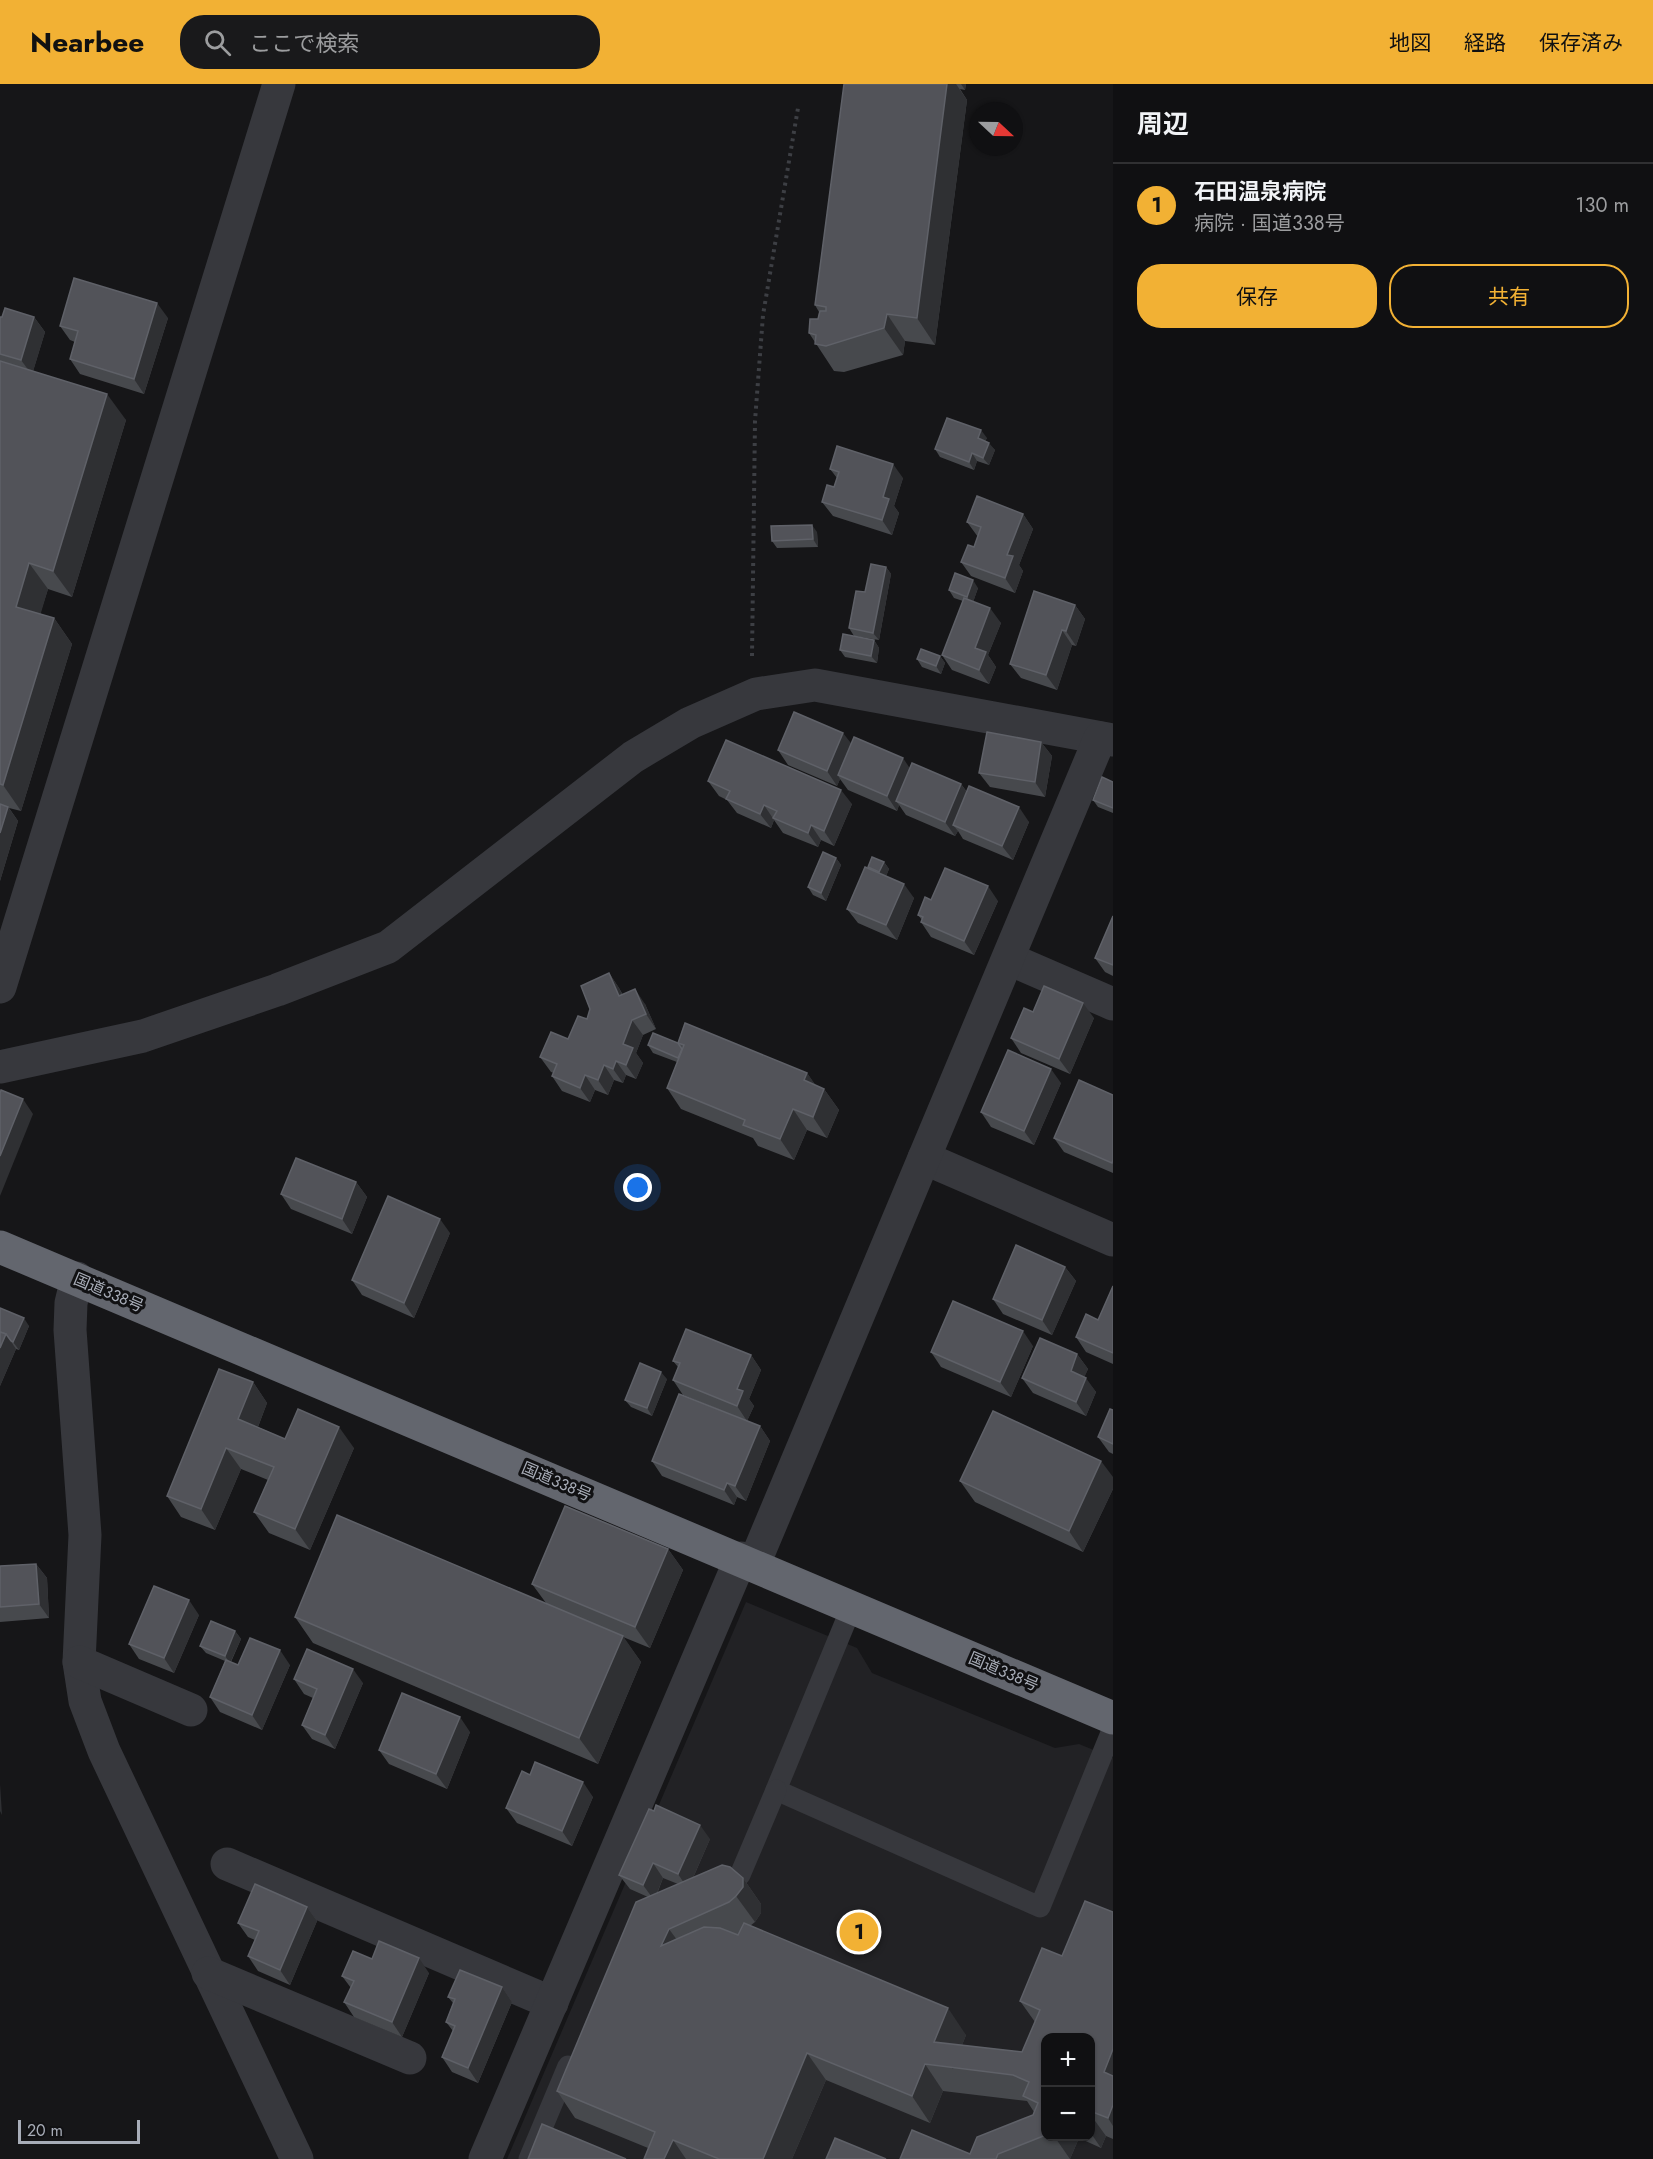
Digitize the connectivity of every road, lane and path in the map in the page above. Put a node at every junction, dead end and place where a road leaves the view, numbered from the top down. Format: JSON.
{"nodes":[{"id":1,"x":279,"y":84,"type":"edge"},
{"id":2,"x":798,"y":108,"type":"dead end"},
{"id":3,"x":756,"y":694,"type":"junction"},
{"id":4,"x":1107,"y":739,"type":"edge"},
{"id":5,"x":1008,"y":959,"type":"junction"},
{"id":6,"x":0,"y":987,"type":"edge"},
{"id":7,"x":1113,"y":1005,"type":"edge"},
{"id":8,"x":0,"y":1067,"type":"edge"},
{"id":9,"x":924,"y":1158,"type":"junction"},
{"id":10,"x":1113,"y":1240,"type":"edge"},
{"id":11,"x":0,"y":1247,"type":"edge"},
{"id":12,"x":77,"y":1278,"type":"junction"},
{"id":13,"x":747,"y":1561,"type":"junction"},
{"id":14,"x":852,"y":1606,"type":"junction"},
{"id":15,"x":79,"y":1662,"type":"junction"},
{"id":16,"x":191,"y":1710,"type":"dead end"},
{"id":17,"x":1113,"y":1718,"type":"edge"},
{"id":18,"x":1113,"y":1728,"type":"edge"},
{"id":19,"x":776,"y":1790,"type":"junction"},
{"id":20,"x":227,"y":1864,"type":"dead end"},
{"id":21,"x":698,"y":1896,"type":"edge"},
{"id":22,"x":208,"y":1973,"type":"junction"},
{"id":23,"x":552,"y":2003,"type":"junction"},
{"id":24,"x":574,"y":2052,"type":"edge"},
{"id":25,"x":410,"y":2058,"type":"dead end"},
{"id":26,"x":297,"y":2159,"type":"edge"},
{"id":27,"x":485,"y":2159,"type":"edge"},
{"id":28,"x":529,"y":2159,"type":"edge"}],
"edges":[{"from":1,"to":6,"type":"street"},
{"from":2,"to":3,"type":"path"},
{"from":3,"to":4,"type":"street"},
{"from":3,"to":8,"type":"street"},
{"from":4,"to":5,"type":"street"},
{"from":5,"to":7,"type":"street"},
{"from":5,"to":9,"type":"street"},
{"from":9,"to":10,"type":"street"},
{"from":9,"to":13,"type":"street"},
{"from":11,"to":12,"type":"highway","name":"国道338号"},
{"from":12,"to":13,"type":"highway","name":"国道338号"},
{"from":12,"to":15,"type":"street"},
{"from":13,"to":14,"type":"highway","name":"国道338号"},
{"from":13,"to":23,"type":"street"},
{"from":14,"to":17,"type":"highway","name":"国道338号"},
{"from":14,"to":19,"type":"lane"},
{"from":15,"to":16,"type":"street"},
{"from":15,"to":22,"type":"street"},
{"from":18,"to":19,"type":"lane"},
{"from":19,"to":21,"type":"lane"},
{"from":20,"to":23,"type":"street"},
{"from":22,"to":25,"type":"street"},
{"from":22,"to":26,"type":"street"},
{"from":23,"to":27,"type":"street"},
{"from":24,"to":28,"type":"lane"}]}
